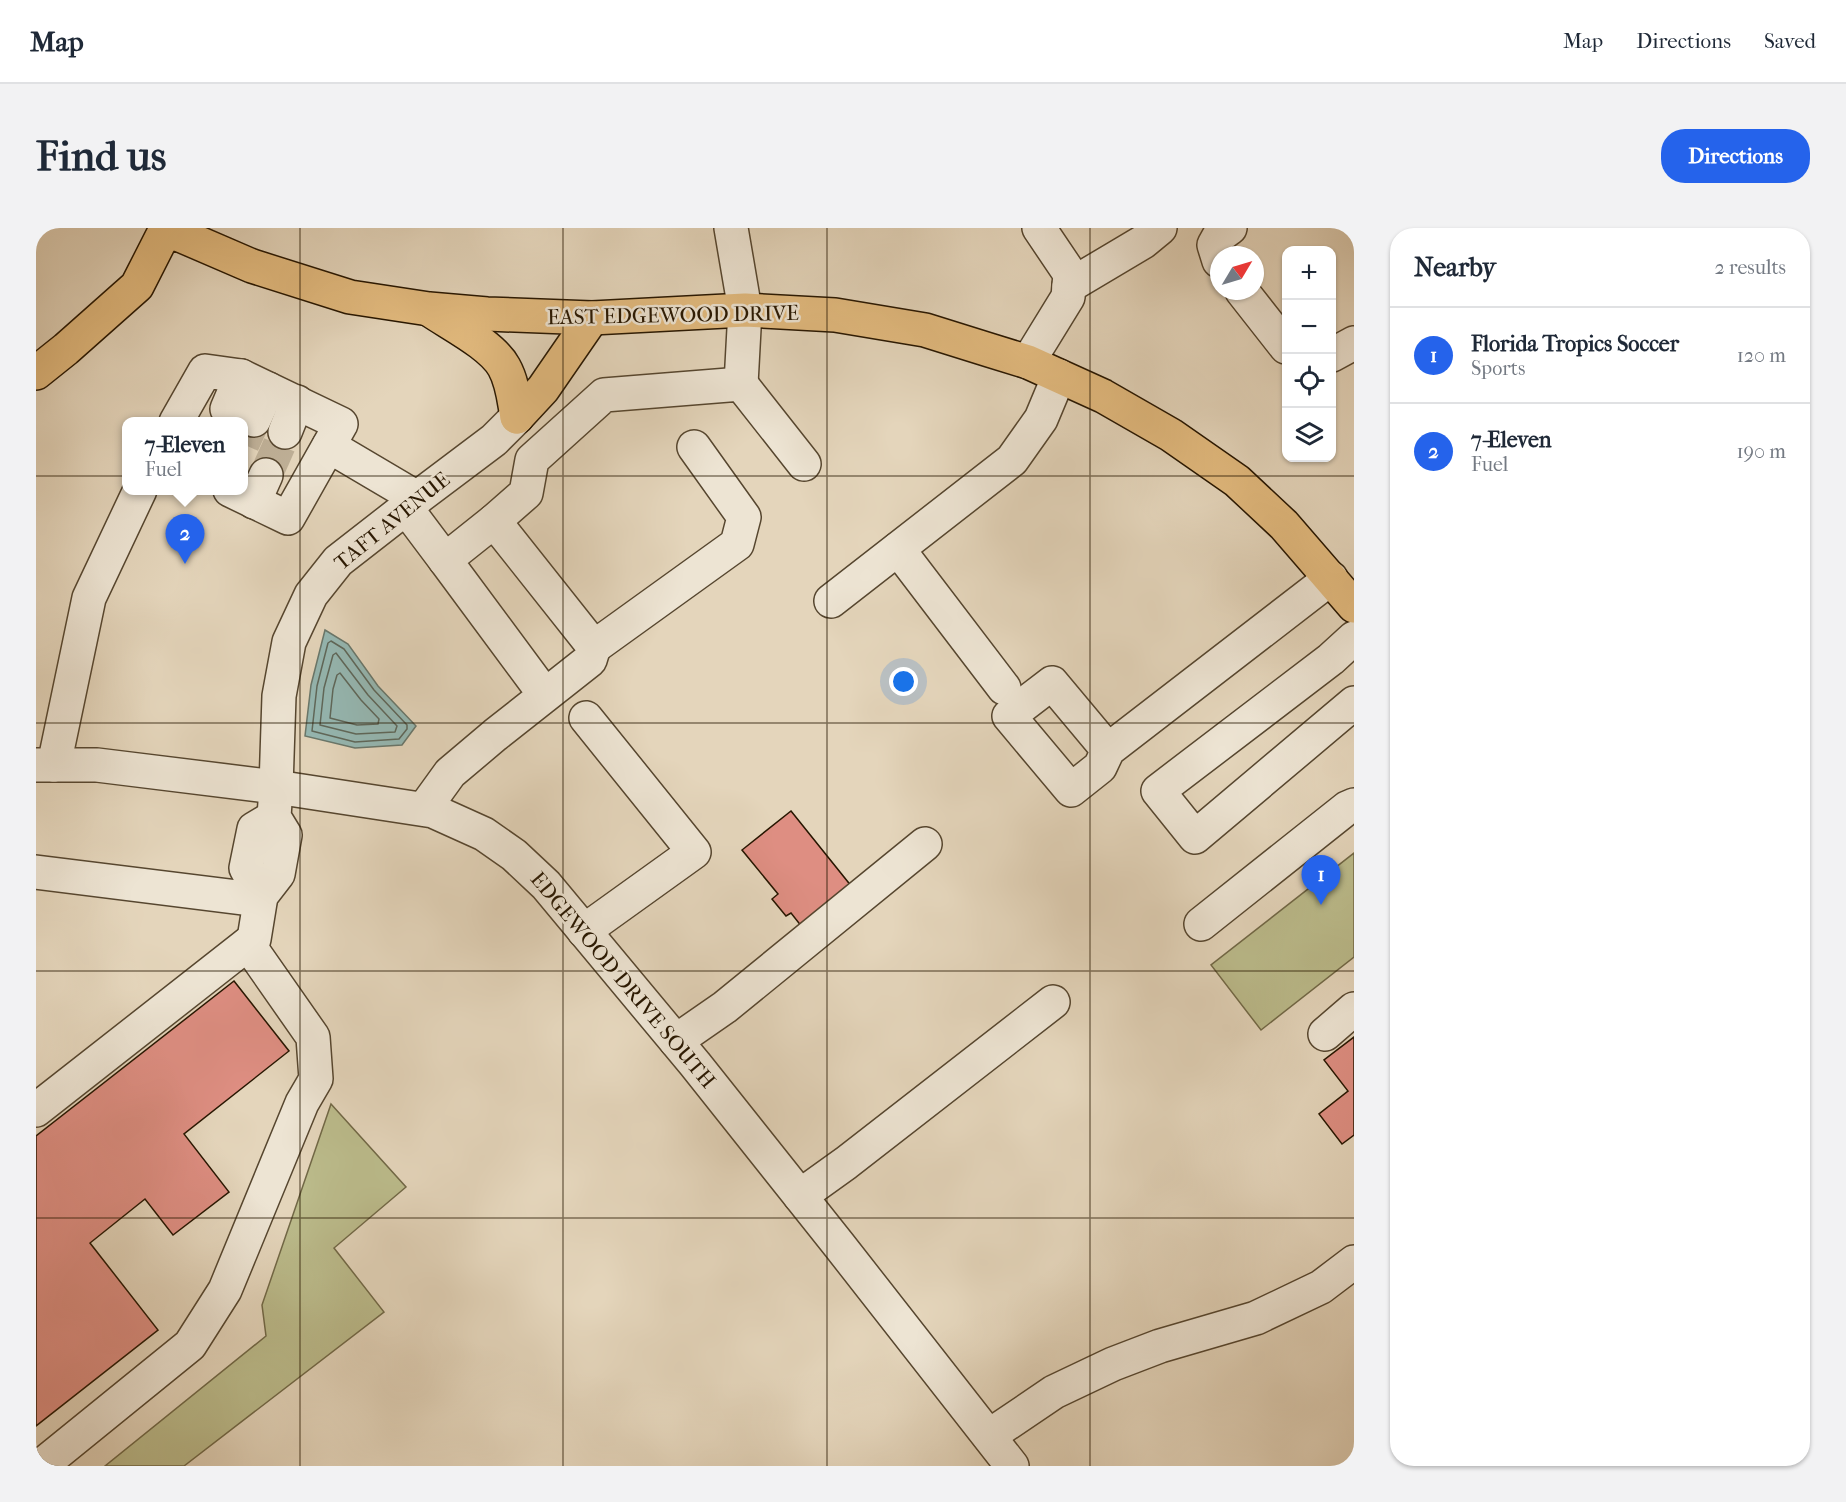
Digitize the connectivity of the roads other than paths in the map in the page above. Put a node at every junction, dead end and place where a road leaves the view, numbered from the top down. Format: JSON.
{"nodes":[{"id":1,"x":165,"y":228,"type":"edge"},
{"id":2,"x":731,"y":228,"type":"edge"},
{"id":3,"x":1039,"y":228,"type":"edge"},
{"id":4,"x":1160,"y":228,"type":"edge"},
{"id":5,"x":1230,"y":228,"type":"edge"},
{"id":6,"x":1214,"y":246,"type":"edge"},
{"id":7,"x":1069,"y":286,"type":"junction"},
{"id":8,"x":1249,"y":300,"type":"edge"},
{"id":9,"x":429,"y":309,"type":"junction"},
{"id":10,"x":745,"y":310,"type":"junction"},
{"id":11,"x":592,"y":318,"type":"junction"},
{"id":12,"x":1282,"y":341,"type":"edge"},
{"id":13,"x":1354,"y":343,"type":"edge"},
{"id":14,"x":1334,"y":354,"type":"edge"},
{"id":15,"x":1028,"y":362,"type":"junction"},
{"id":16,"x":36,"y":373,"type":"edge"},
{"id":17,"x":1059,"y":376,"type":"junction"},
{"id":18,"x":741,"y":384,"type":"junction"},
{"id":19,"x":269,"y":389,"type":"junction"},
{"id":20,"x":241,"y":415,"type":"tunnel mouth"},
{"id":21,"x":179,"y":417,"type":"edge"},
{"id":22,"x":517,"y":417,"type":"junction"},
{"id":23,"x":285,"y":432,"type":"tunnel mouth"},
{"id":24,"x":329,"y":446,"type":"junction"},
{"id":25,"x":694,"y":447,"type":"dead end"},
{"id":26,"x":804,"y":464,"type":"dead end"},
{"id":27,"x":250,"y":489,"type":"edge"},
{"id":28,"x":138,"y":495,"type":"edge"},
{"id":29,"x":412,"y":503,"type":"junction"},
{"id":30,"x":494,"y":521,"type":"junction"},
{"id":31,"x":898,"y":549,"type":"junction"},
{"id":32,"x":444,"y":560,"type":"junction"},
{"id":33,"x":1346,"y":591,"type":"edge"},
{"id":34,"x":831,"y":601,"type":"dead end"},
{"id":35,"x":1354,"y":638,"type":"edge"},
{"id":36,"x":594,"y":647,"type":"junction"},
{"id":37,"x":1004,"y":688,"type":"dead end"},
{"id":38,"x":545,"y":695,"type":"junction"},
{"id":39,"x":1354,"y":703,"type":"edge"},
{"id":40,"x":586,"y":718,"type":"dead end"},
{"id":41,"x":1108,"y":750,"type":"dead end"},
{"id":42,"x":45,"y":765,"type":"edge"},
{"id":43,"x":275,"y":802,"type":"junction"},
{"id":44,"x":1354,"y":805,"type":"edge"},
{"id":45,"x":424,"y":809,"type":"junction"},
{"id":46,"x":925,"y":844,"type":"dead end"},
{"id":47,"x":36,"y":872,"type":"edge"},
{"id":48,"x":261,"y":898,"type":"junction"},
{"id":49,"x":1201,"y":924,"type":"dead end"},
{"id":50,"x":584,"y":931,"type":"junction"},
{"id":51,"x":248,"y":944,"type":"junction"},
{"id":52,"x":1053,"y":1002,"type":"dead end"},
{"id":53,"x":1354,"y":1009,"type":"edge"},
{"id":54,"x":1325,"y":1034,"type":"dead end"},
{"id":55,"x":676,"y":1041,"type":"junction"},
{"id":56,"x":36,"y":1110,"type":"edge"},
{"id":57,"x":800,"y":1196,"type":"junction"},
{"id":58,"x":1354,"y":1262,"type":"edge"},
{"id":59,"x":989,"y":1436,"type":"junction"},
{"id":60,"x":41,"y":1466,"type":"edge"},
{"id":61,"x":1012,"y":1466,"type":"edge"}],
"edges":[{"from":1,"to":9,"type":"main road","name":"EAST EDGEWOOD DRIVE"},
{"from":1,"to":16,"type":"main road"},
{"from":2,"to":10,"type":"street"},
{"from":3,"to":7,"type":"street"},
{"from":4,"to":7,"type":"street"},
{"from":5,"to":6,"type":"street"},
{"from":7,"to":15,"type":"street"},
{"from":8,"to":12,"type":"street"},
{"from":9,"to":11,"type":"main road","name":"EAST EDGEWOOD DRIVE"},
{"from":9,"to":22,"type":"main road"},
{"from":10,"to":11,"type":"main road","name":"EAST EDGEWOOD DRIVE"},
{"from":10,"to":15,"type":"main road","name":"EAST EDGEWOOD DRIVE"},
{"from":10,"to":18,"type":"street"},
{"from":11,"to":22,"type":"main road"},
{"from":13,"to":14,"type":"street"},
{"from":15,"to":17,"type":"main road","name":"EAST EDGEWOOD DRIVE"},
{"from":17,"to":31,"type":"street"},
{"from":17,"to":33,"type":"main road","name":"EAST EDGEWOOD DRIVE"},
{"from":18,"to":26,"type":"street"},
{"from":18,"to":30,"type":"street"},
{"from":19,"to":20,"type":"street"},
{"from":19,"to":21,"type":"street"},
{"from":19,"to":23,"type":"street"},
{"from":19,"to":24,"type":"street"},
{"from":22,"to":29,"type":"street","name":"TAFT AVENUE"},
{"from":24,"to":27,"type":"street"},
{"from":24,"to":29,"type":"street"},
{"from":25,"to":36,"type":"street"},
{"from":28,"to":42,"type":"street"},
{"from":29,"to":32,"type":"street"},
{"from":29,"to":43,"type":"street","name":"TAFT AVENUE"},
{"from":30,"to":32,"type":"street"},
{"from":30,"to":36,"type":"street"},
{"from":31,"to":34,"type":"street"},
{"from":31,"to":37,"type":"street"},
{"from":32,"to":38,"type":"street"},
{"from":33,"to":41,"type":"street"},
{"from":35,"to":39,"type":"street"},
{"from":36,"to":38,"type":"street"},
{"from":38,"to":45,"type":"street"},
{"from":40,"to":50,"type":"street"},
{"from":42,"to":43,"type":"street","name":"EDGEWOOD DRIVE SOUTH"},
{"from":43,"to":45,"type":"street","name":"EDGEWOOD DRIVE SOUTH"},
{"from":43,"to":48,"type":"street"},
{"from":44,"to":49,"type":"street"},
{"from":45,"to":50,"type":"street","name":"EDGEWOOD DRIVE SOUTH"},
{"from":46,"to":55,"type":"street"},
{"from":47,"to":48,"type":"street"},
{"from":48,"to":51,"type":"street"},
{"from":50,"to":55,"type":"street","name":"EDGEWOOD DRIVE SOUTH"},
{"from":51,"to":56,"type":"street"},
{"from":51,"to":60,"type":"street"},
{"from":52,"to":57,"type":"street"},
{"from":53,"to":54,"type":"street"},
{"from":55,"to":57,"type":"street","name":"EDGEWOOD DRIVE SOUTH"},
{"from":57,"to":59,"type":"street","name":"EDGEWOOD DRIVE SOUTH"},
{"from":58,"to":59,"type":"street"},
{"from":59,"to":61,"type":"street","name":"EDGEWOOD DRIVE SOUTH"}]}
